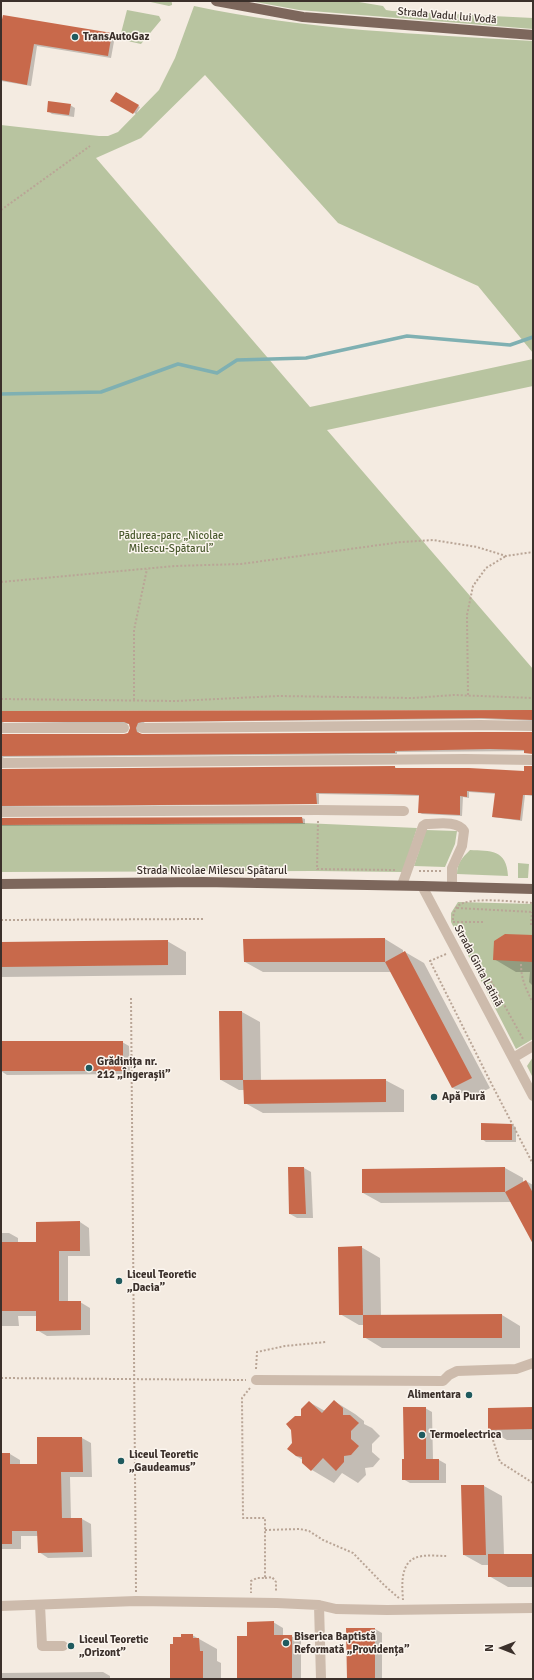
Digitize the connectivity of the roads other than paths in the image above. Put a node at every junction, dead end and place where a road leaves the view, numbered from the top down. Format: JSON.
{"nodes":[{"id":1,"x":216,"y":1,"type":"edge"},
{"id":2,"x":533,"y":35,"type":"edge"},
{"id":3,"x":533,"y":726,"type":"edge"},
{"id":4,"x":1,"y":728,"type":"edge"},
{"id":5,"x":124,"y":728,"type":"dead end"},
{"id":6,"x":142,"y":728,"type":"dead end"},
{"id":7,"x":533,"y":760,"type":"edge"},
{"id":8,"x":1,"y":763,"type":"edge"},
{"id":9,"x":404,"y":811,"type":"dead end"},
{"id":10,"x":1,"y":812,"type":"edge"},
{"id":11,"x":1,"y":884,"type":"edge"},
{"id":12,"x":402,"y":885,"type":"junction"},
{"id":13,"x":422,"y":886,"type":"junction"},
{"id":14,"x":452,"y":886,"type":"junction"},
{"id":15,"x":533,"y":889,"type":"edge"},
{"id":16,"x":531,"y":1048,"type":"edge"},
{"id":17,"x":513,"y":1058,"type":"junction"},
{"id":18,"x":533,"y":1096,"type":"edge"},
{"id":19,"x":533,"y":1363,"type":"edge"},
{"id":20,"x":256,"y":1380,"type":"road end"},
{"id":21,"x":40,"y":1605,"type":"junction"},
{"id":22,"x":319,"y":1605,"type":"junction"},
{"id":23,"x":1,"y":1606,"type":"edge"},
{"id":24,"x":533,"y":1608,"type":"edge"},
{"id":25,"x":63,"y":1646,"type":"dead end"},
{"id":26,"x":321,"y":1679,"type":"edge"}],
"edges":[{"from":1,"to":2,"type":"main road","name":"Strada Vadul lui Vodă"},
{"from":3,"to":6,"type":"street"},
{"from":4,"to":5,"type":"street"},
{"from":7,"to":8,"type":"street"},
{"from":9,"to":10,"type":"street"},
{"from":11,"to":12,"type":"main road","name":"Strada Nicolae Milescu Spătarul"},
{"from":12,"to":13,"type":"main road","name":"Strada Nicolae Milescu Spătarul"},
{"from":12,"to":14,"type":"street"},
{"from":13,"to":14,"type":"main road","name":"Strada Nicolae Milescu Spătarul"},
{"from":13,"to":17,"type":"street","name":"Strada Ginta Latină"},
{"from":14,"to":15,"type":"main road","name":"Strada Nicolae Milescu Spătarul"},
{"from":16,"to":17,"type":"street"},
{"from":17,"to":18,"type":"street","name":"Strada Ginta Latină"},
{"from":19,"to":20,"type":"street"},
{"from":21,"to":22,"type":"street"},
{"from":21,"to":23,"type":"street"},
{"from":21,"to":25,"type":"street"},
{"from":22,"to":24,"type":"street"},
{"from":22,"to":26,"type":"street"}]}
